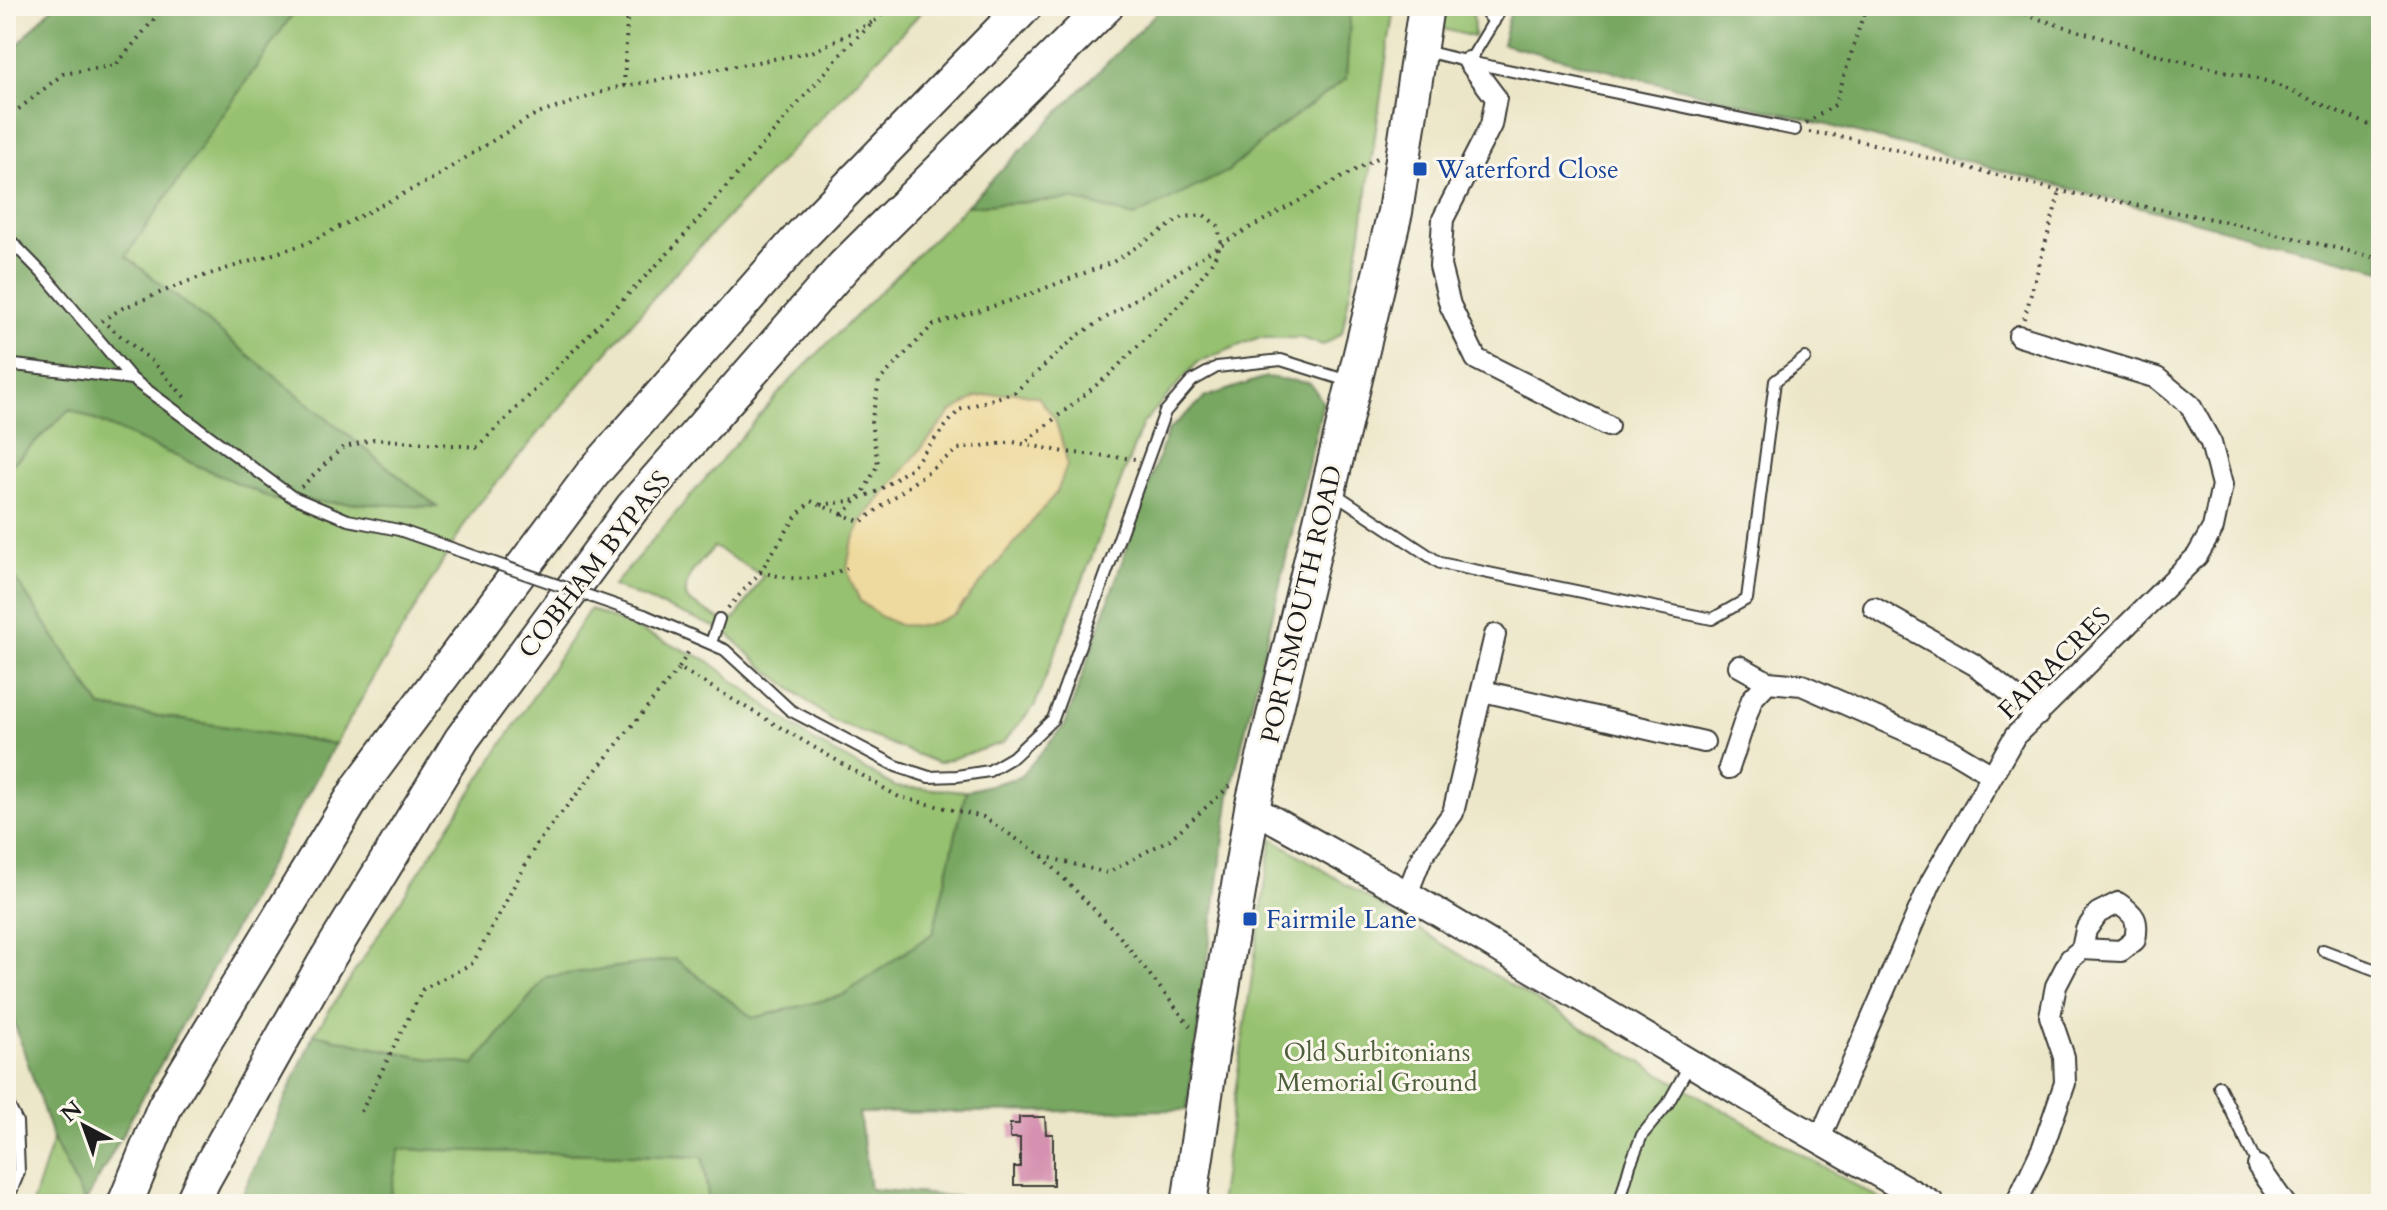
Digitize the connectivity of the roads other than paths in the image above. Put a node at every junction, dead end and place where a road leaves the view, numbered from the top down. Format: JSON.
{"nodes":[{"id":1,"x":1025,"y":6,"type":"edge"},
{"id":2,"x":1106,"y":6,"type":"edge"},
{"id":3,"x":1426,"y":6,"type":"edge"},
{"id":4,"x":1481,"y":6,"type":"edge"},
{"id":5,"x":1503,"y":6,"type":"edge"},
{"id":6,"x":1494,"y":22,"type":"junction"},
{"id":7,"x":1421,"y":50,"type":"junction"},
{"id":8,"x":1469,"y":62,"type":"junction"},
{"id":9,"x":1795,"y":130,"type":"road end"},
{"id":10,"x":6,"y":236,"type":"edge"},
{"id":11,"x":2019,"y":336,"type":"road end"},
{"id":12,"x":1805,"y":358,"type":"dead end"},
{"id":13,"x":6,"y":364,"type":"edge"},
{"id":14,"x":132,"y":379,"type":"junction"},
{"id":15,"x":1354,"y":383,"type":"junction"},
{"id":16,"x":1608,"y":426,"type":"dead end"},
{"id":17,"x":1328,"y":490,"type":"junction"},
{"id":18,"x":1874,"y":608,"type":"dead end"},
{"id":19,"x":719,"y":619,"type":"road end"},
{"id":20,"x":1495,"y":635,"type":"dead end"},
{"id":21,"x":711,"y":643,"type":"junction"},
{"id":22,"x":1739,"y":666,"type":"dead end"},
{"id":23,"x":1768,"y":682,"type":"junction"},
{"id":24,"x":1483,"y":691,"type":"junction"},
{"id":25,"x":2038,"y":715,"type":"junction"},
{"id":26,"x":1704,"y":742,"type":"dead end"},
{"id":27,"x":1729,"y":768,"type":"dead end"},
{"id":28,"x":1992,"y":775,"type":"junction"},
{"id":29,"x":1242,"y":796,"type":"junction"},
{"id":30,"x":1407,"y":894,"type":"junction"},
{"id":31,"x":2082,"y":949,"type":"dead end"},
{"id":32,"x":2323,"y":950,"type":"dead end"},
{"id":33,"x":2381,"y":972,"type":"edge"},
{"id":34,"x":1691,"y":1062,"type":"junction"},
{"id":35,"x":2219,"y":1086,"type":"dead end"},
{"id":36,"x":6,"y":1100,"type":"edge"},
{"id":37,"x":1820,"y":1138,"type":"junction"},
{"id":38,"x":2258,"y":1166,"type":"joint"},
{"id":39,"x":6,"y":1204,"type":"edge"},
{"id":40,"x":125,"y":1204,"type":"edge"},
{"id":41,"x":192,"y":1204,"type":"edge"},
{"id":42,"x":1189,"y":1204,"type":"edge"},
{"id":43,"x":1619,"y":1204,"type":"edge"},
{"id":44,"x":1931,"y":1204,"type":"edge"},
{"id":45,"x":2016,"y":1204,"type":"edge"},
{"id":46,"x":2285,"y":1204,"type":"edge"}],
"edges":[{"from":1,"to":40,"type":"main road","name":"COBHAM BYPASS"},
{"from":2,"to":41,"type":"main road","name":"COBHAM BYPASS"},
{"from":3,"to":7,"type":"main road","name":"PORTSMOUTH ROAD"},
{"from":4,"to":6,"type":"lane"},
{"from":5,"to":6,"type":"lane"},
{"from":6,"to":8,"type":"lane"},
{"from":7,"to":8,"type":"lane"},
{"from":7,"to":15,"type":"main road","name":"PORTSMOUTH ROAD"},
{"from":8,"to":9,"type":"lane"},
{"from":8,"to":16,"type":"street"},
{"from":10,"to":14,"type":"lane"},
{"from":11,"to":25,"type":"street","name":"FAIRACRES"},
{"from":12,"to":17,"type":"lane"},
{"from":13,"to":14,"type":"lane"},
{"from":14,"to":21,"type":"lane","bridge":true},
{"from":15,"to":17,"type":"main road","name":"PORTSMOUTH ROAD"},
{"from":15,"to":21,"type":"lane"},
{"from":17,"to":29,"type":"main road","name":"PORTSMOUTH ROAD"},
{"from":18,"to":25,"type":"street"},
{"from":19,"to":21,"type":"lane"},
{"from":20,"to":24,"type":"street"},
{"from":22,"to":23,"type":"street"},
{"from":23,"to":27,"type":"street"},
{"from":23,"to":28,"type":"street"},
{"from":24,"to":26,"type":"street"},
{"from":24,"to":30,"type":"street"},
{"from":25,"to":28,"type":"street","name":"FAIRACRES"},
{"from":28,"to":37,"type":"street","name":"FAIRACRES"},
{"from":29,"to":30,"type":"street"},
{"from":29,"to":42,"type":"main road","name":"PORTSMOUTH ROAD"},
{"from":30,"to":34,"type":"street"},
{"from":31,"to":45,"type":"street"},
{"from":32,"to":33,"type":"lane"},
{"from":34,"to":37,"type":"street"},
{"from":34,"to":43,"type":"lane"},
{"from":35,"to":38,"type":"lane"},
{"from":36,"to":39,"type":"lane"},
{"from":37,"to":44,"type":"street"},
{"from":38,"to":46,"type":"street"}]}
